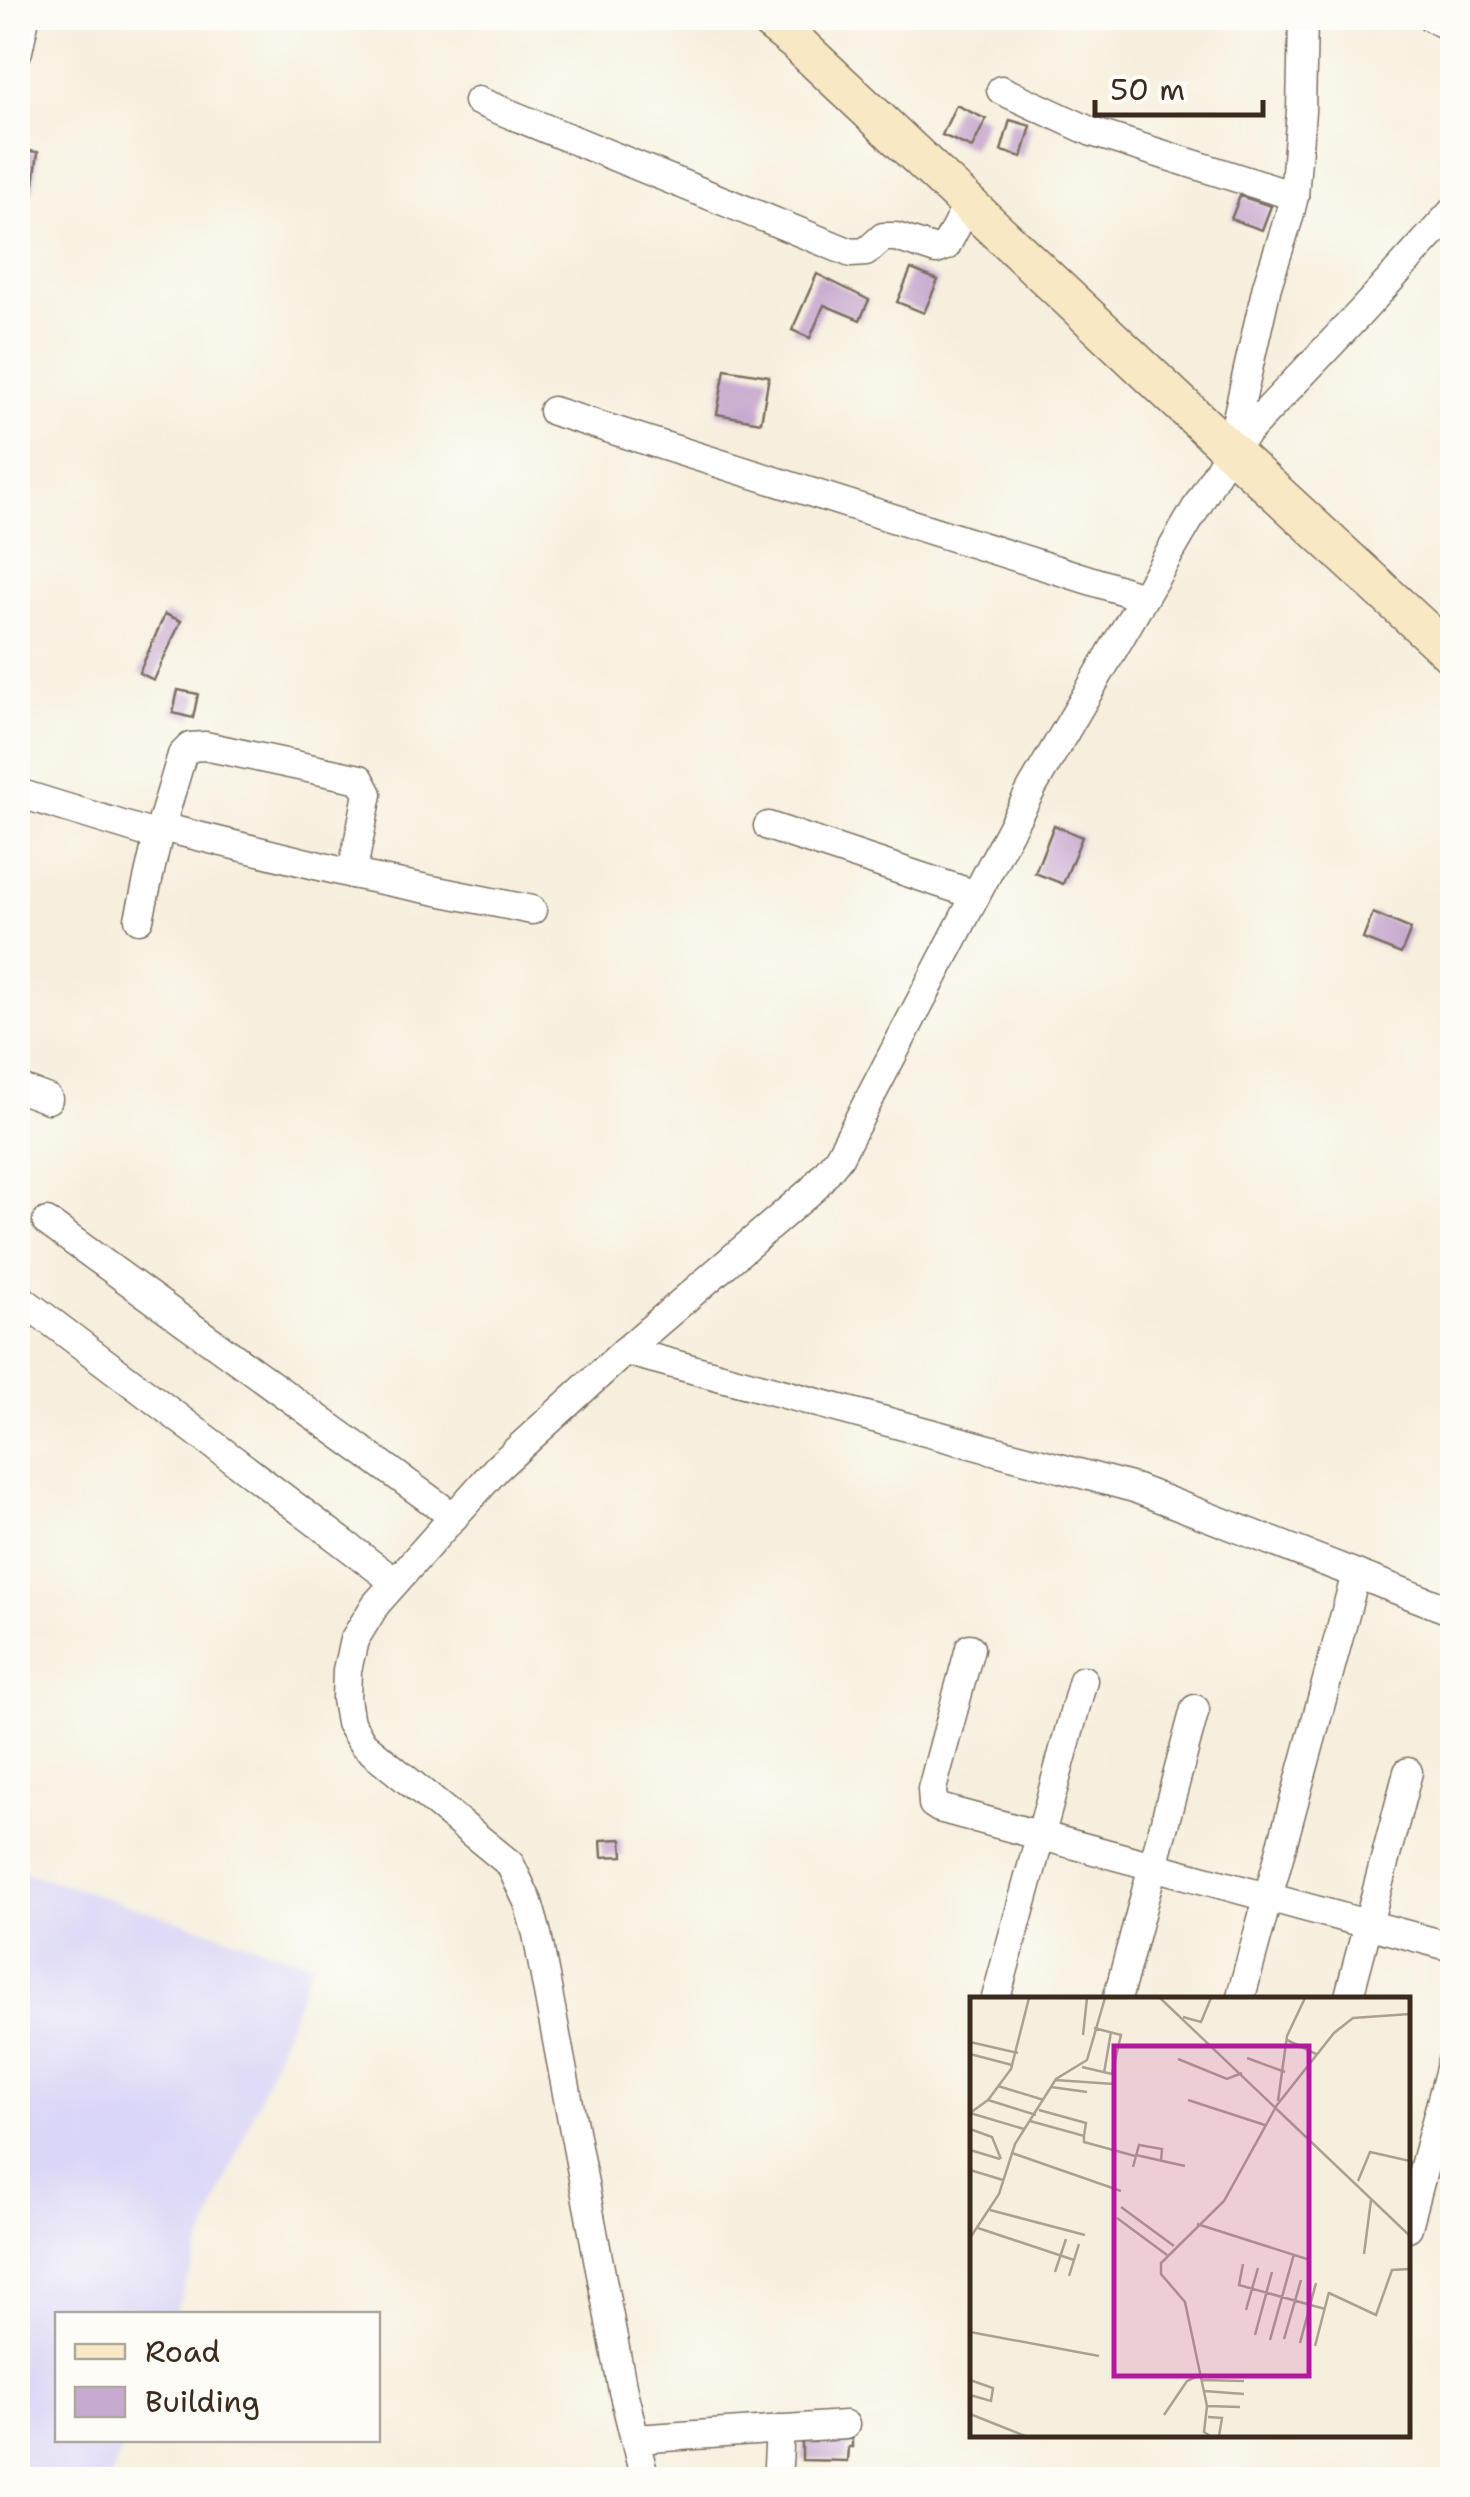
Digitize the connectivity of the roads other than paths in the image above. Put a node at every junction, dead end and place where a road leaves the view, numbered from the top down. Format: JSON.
{"nodes":[{"id":1,"x":25,"y":18,"type":"edge"},
{"id":2,"x":766,"y":18,"type":"edge"},
{"id":3,"x":1303,"y":18,"type":"edge"},
{"id":4,"x":1432,"y":18,"type":"edge"},
{"id":5,"x":1452,"y":28,"type":"edge"},
{"id":6,"x":18,"y":51,"type":"edge"},
{"id":7,"x":1001,"y":90,"type":"dead end"},
{"id":8,"x":478,"y":102,"type":"dead end"},
{"id":9,"x":1294,"y":196,"type":"junction"},
{"id":10,"x":968,"y":204,"type":"junction"},
{"id":11,"x":1452,"y":212,"type":"edge"},
{"id":12,"x":553,"y":412,"type":"dead end"},
{"id":13,"x":1230,"y":450,"type":"junction"},
{"id":14,"x":1143,"y":597,"type":"junction"},
{"id":15,"x":1452,"y":655,"type":"edge"},
{"id":16,"x":18,"y":793,"type":"edge"},
{"id":17,"x":768,"y":826,"type":"dead end"},
{"id":18,"x":160,"y":832,"type":"junction"},
{"id":19,"x":352,"y":874,"type":"junction"},
{"id":20,"x":976,"y":894,"type":"junction"},
{"id":21,"x":532,"y":910,"type":"dead end"},
{"id":22,"x":139,"y":919,"type":"dead end"},
{"id":23,"x":18,"y":1088,"type":"edge"},
{"id":24,"x":48,"y":1098,"type":"dead end"},
{"id":25,"x":47,"y":1222,"type":"dead end"},
{"id":26,"x":21,"y":1299,"type":"dead end"},
{"id":27,"x":625,"y":1352,"type":"junction"},
{"id":28,"x":454,"y":1517,"type":"junction"},
{"id":29,"x":1356,"y":1574,"type":"junction"},
{"id":30,"x":396,"y":1582,"type":"junction"},
{"id":31,"x":1452,"y":1612,"type":"edge"},
{"id":32,"x":970,"y":1648,"type":"dead end"},
{"id":33,"x":1083,"y":1680,"type":"dead end"},
{"id":34,"x":1195,"y":1709,"type":"dead end"},
{"id":35,"x":1408,"y":1772,"type":"dead end"},
{"id":36,"x":1041,"y":1836,"type":"junction"},
{"id":37,"x":1152,"y":1866,"type":"junction"},
{"id":38,"x":1268,"y":1898,"type":"junction"},
{"id":39,"x":1368,"y":1925,"type":"junction"},
{"id":40,"x":1452,"y":1947,"type":"edge"},
{"id":41,"x":996,"y":1997,"type":"edge"},
{"id":42,"x":1118,"y":1997,"type":"edge"},
{"id":43,"x":1241,"y":1997,"type":"edge"},
{"id":44,"x":1349,"y":1997,"type":"edge"},
{"id":45,"x":1452,"y":2062,"type":"edge"},
{"id":46,"x":1410,"y":2219,"type":"edge"},
{"id":47,"x":844,"y":2425,"type":"dead end"},
{"id":48,"x":780,"y":2429,"type":"junction"},
{"id":49,"x":635,"y":2439,"type":"junction"},
{"id":50,"x":778,"y":2464,"type":"dead end"},
{"id":51,"x":646,"y":2480,"type":"edge"}],
"edges":[{"from":1,"to":6,"type":"street"},
{"from":2,"to":10,"type":"main road"},
{"from":3,"to":9,"type":"street"},
{"from":4,"to":5,"type":"street"},
{"from":7,"to":9,"type":"street"},
{"from":8,"to":10,"type":"street"},
{"from":9,"to":13,"type":"street"},
{"from":10,"to":13,"type":"main road"},
{"from":11,"to":13,"type":"street"},
{"from":12,"to":14,"type":"street"},
{"from":13,"to":14,"type":"street"},
{"from":13,"to":15,"type":"main road"},
{"from":14,"to":20,"type":"street"},
{"from":16,"to":18,"type":"street"},
{"from":17,"to":20,"type":"street"},
{"from":18,"to":19,"type":"street"},
{"from":18,"to":19,"type":"street"},
{"from":18,"to":22,"type":"street"},
{"from":19,"to":21,"type":"street"},
{"from":20,"to":27,"type":"street"},
{"from":23,"to":24,"type":"street"},
{"from":25,"to":28,"type":"street"},
{"from":26,"to":30,"type":"street"},
{"from":27,"to":28,"type":"street"},
{"from":27,"to":29,"type":"street"},
{"from":28,"to":30,"type":"street"},
{"from":29,"to":31,"type":"street"},
{"from":29,"to":38,"type":"street"},
{"from":30,"to":49,"type":"street"},
{"from":32,"to":36,"type":"street"},
{"from":33,"to":36,"type":"street"},
{"from":34,"to":37,"type":"street"},
{"from":35,"to":39,"type":"street"},
{"from":36,"to":37,"type":"street"},
{"from":36,"to":41,"type":"street"},
{"from":37,"to":38,"type":"street"},
{"from":37,"to":42,"type":"street"},
{"from":38,"to":39,"type":"street"},
{"from":38,"to":43,"type":"street"},
{"from":39,"to":40,"type":"street"},
{"from":39,"to":44,"type":"street"},
{"from":45,"to":46,"type":"street"},
{"from":47,"to":48,"type":"street"},
{"from":48,"to":49,"type":"street"},
{"from":48,"to":50,"type":"street"},
{"from":49,"to":51,"type":"street"}]}
